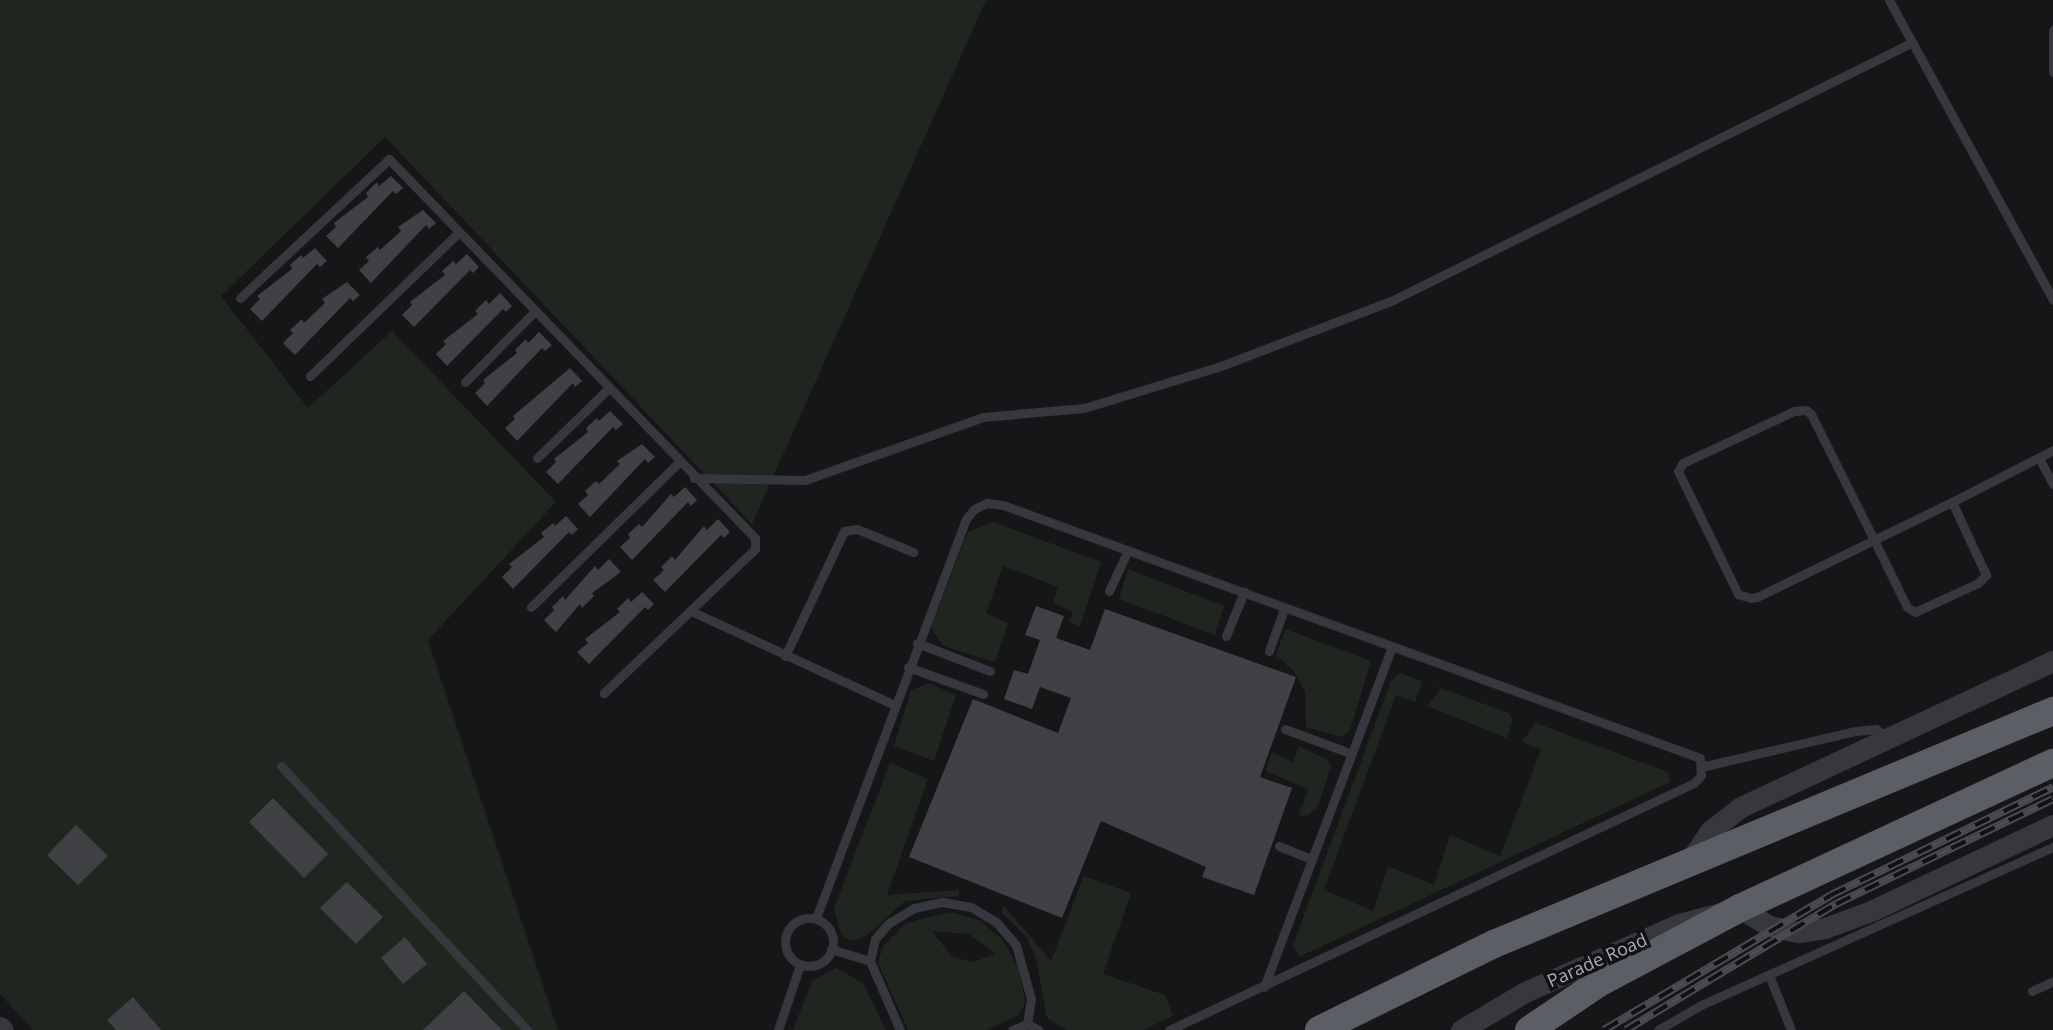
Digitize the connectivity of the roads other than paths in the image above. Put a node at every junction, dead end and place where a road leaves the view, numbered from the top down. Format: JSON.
{"nodes":[{"id":1,"x":1889,"y":0,"type":"edge"},
{"id":2,"x":2053,"y":30,"type":"edge"},
{"id":3,"x":1910,"y":43,"type":"junction"},
{"id":4,"x":2053,"y":72,"type":"edge"},
{"id":5,"x":459,"y":232,"type":"junction"},
{"id":6,"x":240,"y":298,"type":"dead end"},
{"id":7,"x":2053,"y":300,"type":"edge"},
{"id":8,"x":535,"y":311,"type":"junction"},
{"id":9,"x":310,"y":376,"type":"dead end"},
{"id":10,"x":465,"y":382,"type":"dead end"},
{"id":11,"x":608,"y":388,"type":"junction"},
{"id":12,"x":2053,"y":450,"type":"edge"},
{"id":13,"x":537,"y":458,"type":"dead end"},
{"id":14,"x":2039,"y":458,"type":"junction"},
{"id":15,"x":679,"y":462,"type":"junction"},
{"id":16,"x":694,"y":478,"type":"junction"},
{"id":17,"x":2053,"y":484,"type":"edge"},
{"id":18,"x":1952,"y":502,"type":"junction"},
{"id":19,"x":1874,"y":540,"type":"junction"},
{"id":20,"x":1128,"y":550,"type":"junction"},
{"id":21,"x":913,"y":552,"type":"dead end"},
{"id":22,"x":1109,"y":591,"type":"dead end"},
{"id":23,"x":1244,"y":592,"type":"junction"},
{"id":24,"x":531,"y":607,"type":"dead end"},
{"id":25,"x":1284,"y":609,"type":"junction"},
{"id":26,"x":691,"y":611,"type":"junction"},
{"id":27,"x":1226,"y":636,"type":"dead end"},
{"id":28,"x":917,"y":643,"type":"junction"},
{"id":29,"x":1391,"y":649,"type":"junction"},
{"id":30,"x":1269,"y":651,"type":"dead end"},
{"id":31,"x":785,"y":656,"type":"junction"},
{"id":32,"x":2053,"y":661,"type":"edge"},
{"id":33,"x":908,"y":667,"type":"junction"},
{"id":34,"x":990,"y":671,"type":"dead end"},
{"id":35,"x":604,"y":693,"type":"dead end"},
{"id":36,"x":983,"y":694,"type":"dead end"},
{"id":37,"x":894,"y":705,"type":"junction"},
{"id":38,"x":2053,"y":711,"type":"edge"},
{"id":39,"x":1285,"y":729,"type":"dead end"},
{"id":40,"x":1887,"y":738,"type":"junction"},
{"id":41,"x":1350,"y":753,"type":"junction"},
{"id":42,"x":2053,"y":763,"type":"edge"},
{"id":43,"x":281,"y":766,"type":"dead end"},
{"id":44,"x":1702,"y":767,"type":"junction"},
{"id":45,"x":2053,"y":825,"type":"edge"},
{"id":46,"x":1279,"y":846,"type":"dead end"},
{"id":47,"x":2053,"y":847,"type":"edge"},
{"id":48,"x":1311,"y":859,"type":"junction"},
{"id":49,"x":1686,"y":866,"type":"junction"},
{"id":50,"x":1740,"y":908,"type":"junction"},
{"id":51,"x":816,"y":918,"type":"junction"},
{"id":52,"x":831,"y":949,"type":"junction"},
{"id":53,"x":870,"y":961,"type":"junction"},
{"id":54,"x":800,"y":965,"type":"junction"},
{"id":55,"x":1769,"y":975,"type":"junction"},
{"id":56,"x":2053,"y":981,"type":"edge"},
{"id":57,"x":1264,"y":987,"type":"junction"},
{"id":58,"x":2032,"y":991,"type":"dead end"},
{"id":59,"x":1027,"y":1024,"type":"junction"},
{"id":60,"x":527,"y":1030,"type":"edge"},
{"id":61,"x":778,"y":1030,"type":"edge"},
{"id":62,"x":900,"y":1030,"type":"edge"},
{"id":63,"x":1012,"y":1030,"type":"edge"},
{"id":64,"x":1039,"y":1030,"type":"edge"},
{"id":65,"x":1170,"y":1030,"type":"edge"},
{"id":66,"x":1319,"y":1030,"type":"edge"},
{"id":67,"x":1461,"y":1030,"type":"edge"},
{"id":68,"x":1529,"y":1030,"type":"edge"},
{"id":69,"x":1658,"y":1030,"type":"edge"},
{"id":70,"x":1791,"y":1030,"type":"edge"}],
"edges":[{"from":1,"to":3,"type":"lane"},
{"from":2,"to":4,"type":"lane"},
{"from":3,"to":7,"type":"lane"},
{"from":3,"to":16,"type":"lane"},
{"from":5,"to":6,"type":"lane"},
{"from":5,"to":8,"type":"lane"},
{"from":5,"to":9,"type":"lane"},
{"from":8,"to":10,"type":"lane"},
{"from":8,"to":11,"type":"lane"},
{"from":11,"to":13,"type":"lane"},
{"from":11,"to":15,"type":"lane"},
{"from":12,"to":14,"type":"lane"},
{"from":14,"to":17,"type":"lane"},
{"from":14,"to":18,"type":"lane"},
{"from":15,"to":16,"type":"lane"},
{"from":15,"to":24,"type":"lane"},
{"from":16,"to":26,"type":"lane"},
{"from":18,"to":19,"type":"lane"},
{"from":18,"to":19,"type":"lane"},
{"from":19,"to":19,"type":"lane"},
{"from":20,"to":22,"type":"lane"},
{"from":20,"to":23,"type":"lane"},
{"from":20,"to":28,"type":"lane"},
{"from":21,"to":31,"type":"lane"},
{"from":23,"to":25,"type":"lane"},
{"from":23,"to":27,"type":"lane"},
{"from":25,"to":29,"type":"lane"},
{"from":25,"to":30,"type":"lane"},
{"from":26,"to":31,"type":"lane"},
{"from":26,"to":35,"type":"lane"},
{"from":28,"to":33,"type":"lane"},
{"from":28,"to":34,"type":"lane"},
{"from":29,"to":41,"type":"lane"},
{"from":29,"to":44,"type":"lane"},
{"from":31,"to":37,"type":"lane"},
{"from":32,"to":40,"type":"street"},
{"from":33,"to":36,"type":"lane"},
{"from":33,"to":37,"type":"lane"},
{"from":37,"to":51,"type":"lane"},
{"from":38,"to":49,"type":"highway"},
{"from":39,"to":41,"type":"lane"},
{"from":40,"to":44,"type":"lane"},
{"from":40,"to":49,"type":"street"},
{"from":41,"to":48,"type":"lane"},
{"from":42,"to":50,"type":"highway"},
{"from":43,"to":60,"type":"lane"},
{"from":44,"to":57,"type":"lane"},
{"from":45,"to":50,"type":"street"},
{"from":46,"to":48,"type":"lane"},
{"from":47,"to":55,"type":"lane"},
{"from":48,"to":57,"type":"lane"},
{"from":49,"to":66,"type":"highway"},
{"from":50,"to":67,"type":"street","name":"Parade Road"},
{"from":50,"to":68,"type":"highway"},
{"from":51,"to":52,"type":"lane"},
{"from":51,"to":54,"type":"lane"},
{"from":52,"to":53,"type":"lane"},
{"from":52,"to":54,"type":"lane"},
{"from":53,"to":59,"type":"lane"},
{"from":53,"to":62,"type":"lane"},
{"from":54,"to":61,"type":"lane"},
{"from":55,"to":69,"type":"lane"},
{"from":55,"to":70,"type":"lane"},
{"from":56,"to":58,"type":"lane"},
{"from":57,"to":65,"type":"lane"},
{"from":59,"to":63,"type":"lane"},
{"from":59,"to":64,"type":"lane"}]}
